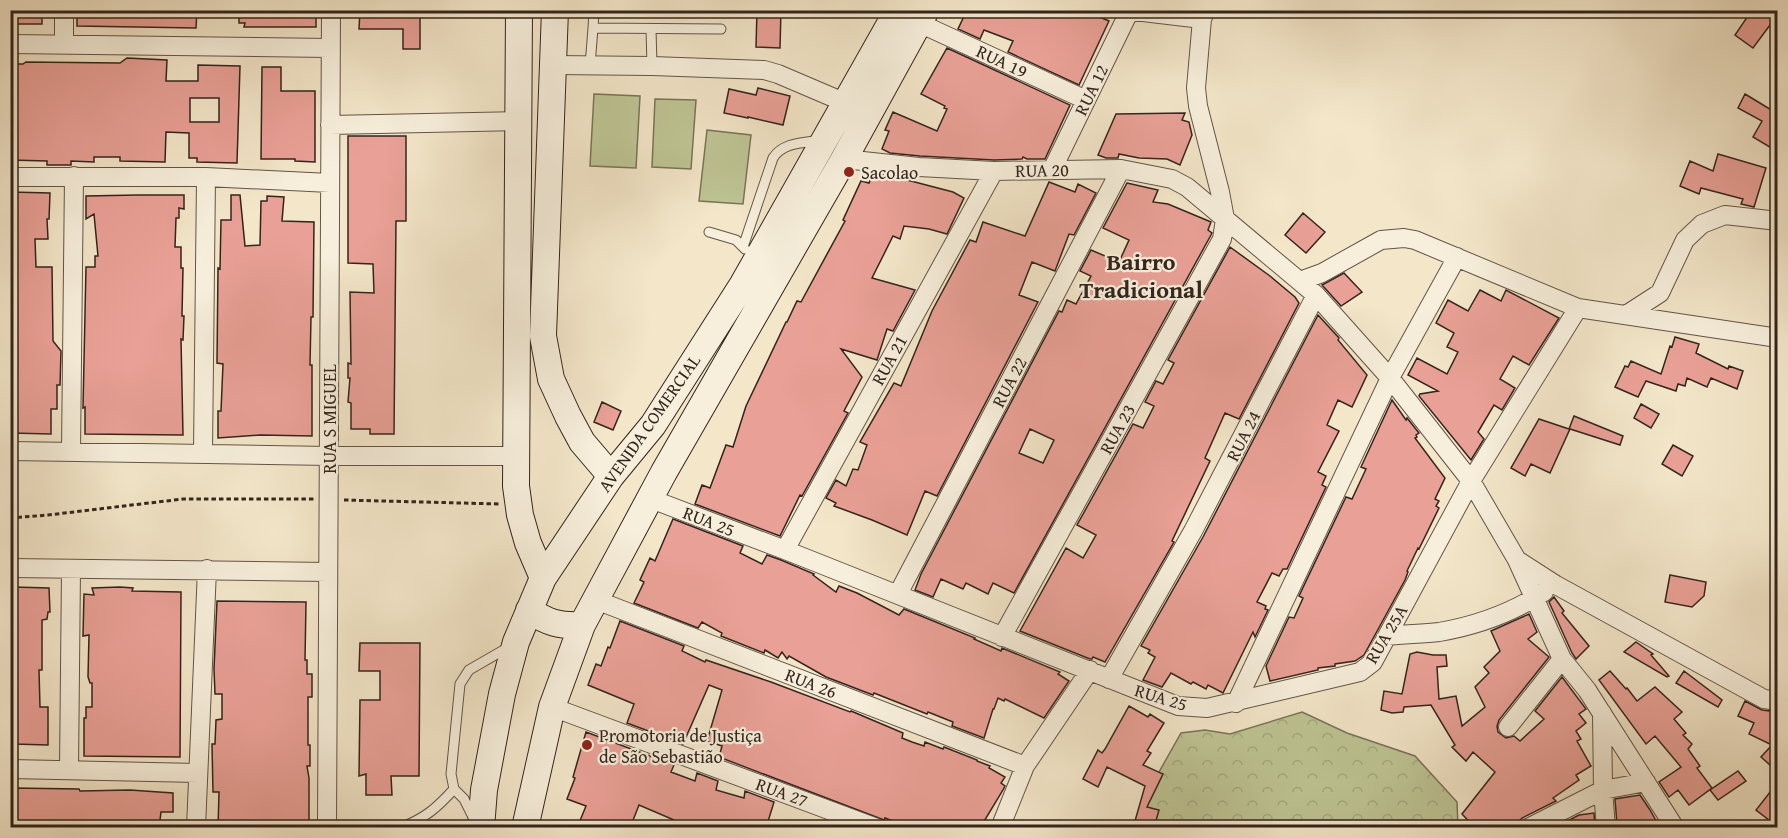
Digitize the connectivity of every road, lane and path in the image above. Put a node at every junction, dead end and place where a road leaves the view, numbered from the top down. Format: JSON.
{"nodes":[{"id":1,"x":64,"y":10,"type":"edge"},
{"id":2,"x":331,"y":10,"type":"edge"},
{"id":3,"x":519,"y":10,"type":"edge"},
{"id":4,"x":555,"y":10,"type":"edge"},
{"id":5,"x":594,"y":10,"type":"edge"},
{"id":6,"x":1128,"y":11,"type":"edge"},
{"id":7,"x":914,"y":15,"type":"edge"},
{"id":8,"x":1204,"y":15,"type":"edge"},
{"id":9,"x":593,"y":28,"type":"junction"},
{"id":10,"x":651,"y":29,"type":"junction"},
{"id":11,"x":721,"y":29,"type":"dead end"},
{"id":12,"x":10,"y":44,"type":"edge"},
{"id":13,"x":64,"y":45,"type":"junction"},
{"id":14,"x":330,"y":48,"type":"junction"},
{"id":15,"x":886,"y":57,"type":"junction"},
{"id":16,"x":554,"y":65,"type":"junction"},
{"id":17,"x":590,"y":66,"type":"junction"},
{"id":18,"x":652,"y":66,"type":"junction"},
{"id":19,"x":1086,"y":100,"type":"junction"},
{"id":20,"x":846,"y":103,"type":"junction"},
{"id":21,"x":552,"y":112,"type":"junction"},
{"id":22,"x":518,"y":114,"type":"junction"},
{"id":23,"x":330,"y":125,"type":"junction"},
{"id":24,"x":826,"y":139,"type":"junction"},
{"id":25,"x":844,"y":159,"type":"junction"},
{"id":26,"x":1121,"y":169,"type":"junction"},
{"id":27,"x":1052,"y":170,"type":"junction"},
{"id":28,"x":994,"y":171,"type":"junction"},
{"id":29,"x":10,"y":177,"type":"edge"},
{"id":30,"x":74,"y":177,"type":"junction"},
{"id":31,"x":206,"y":177,"type":"junction"},
{"id":32,"x":330,"y":183,"type":"junction"},
{"id":33,"x":1225,"y":219,"type":"junction"},
{"id":34,"x":1778,"y":220,"type":"edge"},
{"id":35,"x":709,"y":232,"type":"dead end"},
{"id":36,"x":749,"y":253,"type":"junction"},
{"id":37,"x":1457,"y":257,"type":"junction"},
{"id":38,"x":1300,"y":281,"type":"junction"},
{"id":39,"x":1316,"y":295,"type":"junction"},
{"id":40,"x":1578,"y":308,"type":"junction"},
{"id":41,"x":1626,"y":315,"type":"junction"},
{"id":42,"x":1778,"y":338,"type":"edge"},
{"id":43,"x":1390,"y":378,"type":"junction"},
{"id":44,"x":637,"y":446,"type":"junction"},
{"id":45,"x":10,"y":450,"type":"edge"},
{"id":46,"x":71,"y":451,"type":"junction"},
{"id":47,"x":203,"y":453,"type":"junction"},
{"id":48,"x":329,"y":456,"type":"junction"},
{"id":49,"x":517,"y":456,"type":"junction"},
{"id":50,"x":664,"y":472,"type":"junction"},
{"id":51,"x":611,"y":476,"type":"junction"},
{"id":52,"x":1471,"y":481,"type":"junction"},
{"id":53,"x":328,"y":499,"type":"junction"},
{"id":54,"x":651,"y":499,"type":"junction"},
{"id":55,"x":518,"y":504,"type":"junction"},
{"id":56,"x":10,"y":518,"type":"edge"},
{"id":57,"x":785,"y":550,"type":"junction"},
{"id":58,"x":1517,"y":560,"type":"junction"},
{"id":59,"x":10,"y":568,"type":"edge"},
{"id":60,"x":71,"y":569,"type":"junction"},
{"id":61,"x":207,"y":569,"type":"junction"},
{"id":62,"x":328,"y":572,"type":"junction"},
{"id":63,"x":543,"y":578,"type":"junction"},
{"id":64,"x":1556,"y":585,"type":"junction"},
{"id":65,"x":898,"y":594,"type":"junction"},
{"id":66,"x":1534,"y":598,"type":"junction"},
{"id":67,"x":596,"y":600,"type":"junction"},
{"id":68,"x":529,"y":610,"type":"junction"},
{"id":69,"x":582,"y":625,"type":"junction"},
{"id":70,"x":1387,"y":636,"type":"junction"},
{"id":71,"x":1002,"y":637,"type":"junction"},
{"id":72,"x":516,"y":642,"type":"junction"},
{"id":73,"x":1562,"y":659,"type":"junction"},
{"id":74,"x":1090,"y":670,"type":"junction"},
{"id":75,"x":1109,"y":679,"type":"junction"},
{"id":76,"x":1778,"y":702,"type":"edge"},
{"id":77,"x":1236,"y":703,"type":"junction"},
{"id":78,"x":552,"y":707,"type":"junction"},
{"id":79,"x":1602,"y":713,"type":"junction"},
{"id":80,"x":1508,"y":727,"type":"dead end"},
{"id":81,"x":1025,"y":766,"type":"junction"},
{"id":82,"x":10,"y":769,"type":"edge"},
{"id":83,"x":69,"y":769,"type":"junction"},
{"id":84,"x":198,"y":773,"type":"junction"},
{"id":85,"x":1646,"y":782,"type":"junction"},
{"id":86,"x":454,"y":789,"type":"junction"},
{"id":87,"x":1603,"y":790,"type":"junction"},
{"id":88,"x":532,"y":825,"type":"edge"},
{"id":89,"x":196,"y":828,"type":"edge"},
{"id":90,"x":327,"y":828,"type":"edge"},
{"id":91,"x":400,"y":828,"type":"edge"},
{"id":92,"x":479,"y":828,"type":"edge"},
{"id":93,"x":877,"y":828,"type":"edge"},
{"id":94,"x":1000,"y":828,"type":"edge"},
{"id":95,"x":1528,"y":828,"type":"edge"},
{"id":96,"x":1606,"y":828,"type":"edge"},
{"id":97,"x":1675,"y":828,"type":"edge"}],
"edges":[{"from":1,"to":13,"type":"street"},
{"from":2,"to":14,"type":"street","name":"RUA S MIGUEL"},
{"from":3,"to":22,"type":"street"},
{"from":4,"to":16,"type":"street"},
{"from":5,"to":9,"type":"lane"},
{"from":6,"to":8,"type":"street"},
{"from":6,"to":19,"type":"street","name":"RUA 12"},
{"from":7,"to":15,"type":"street","name":"AVENIDA COMERCIAL"},
{"from":7,"to":19,"type":"street","name":"RUA 19"},
{"from":8,"to":33,"type":"street"},
{"from":9,"to":10,"type":"lane"},
{"from":9,"to":17,"type":"lane"},
{"from":10,"to":11,"type":"lane"},
{"from":10,"to":18,"type":"lane"},
{"from":12,"to":13,"type":"street"},
{"from":13,"to":14,"type":"street"},
{"from":14,"to":23,"type":"street","name":"RUA S MIGUEL"},
{"from":15,"to":20,"type":"street","name":"AVENIDA COMERCIAL"},
{"from":15,"to":25,"type":"street","name":"AVENIDA COMERCIAL"},
{"from":16,"to":17,"type":"street"},
{"from":16,"to":21,"type":"street"},
{"from":17,"to":18,"type":"street"},
{"from":18,"to":20,"type":"street"},
{"from":19,"to":27,"type":"street","name":"RUA 12"},
{"from":20,"to":24,"type":"street","name":"AVENIDA COMERCIAL"},
{"from":21,"to":22,"type":"street"},
{"from":21,"to":51,"type":"street"},
{"from":22,"to":23,"type":"street"},
{"from":22,"to":49,"type":"street"},
{"from":23,"to":32,"type":"street","name":"RUA S MIGUEL"},
{"from":24,"to":36,"type":"street","name":"AVENIDA COMERCIAL"},
{"from":24,"to":36,"type":"lane"},
{"from":25,"to":28,"type":"street","name":"RUA 20"},
{"from":25,"to":50,"type":"street","name":"AVENIDA COMERCIAL"},
{"from":26,"to":27,"type":"street","name":"RUA 20"},
{"from":26,"to":33,"type":"street","name":"RUA 20"},
{"from":26,"to":65,"type":"street","name":"RUA 22"},
{"from":27,"to":28,"type":"street","name":"RUA 20"},
{"from":28,"to":57,"type":"street","name":"RUA 21"},
{"from":29,"to":30,"type":"street"},
{"from":30,"to":31,"type":"street"},
{"from":30,"to":46,"type":"street"},
{"from":31,"to":32,"type":"street"},
{"from":31,"to":47,"type":"street"},
{"from":32,"to":48,"type":"street","name":"RUA S MIGUEL"},
{"from":33,"to":38,"type":"street"},
{"from":33,"to":71,"type":"street","name":"RUA 23"},
{"from":34,"to":41,"type":"street"},
{"from":35,"to":36,"type":"lane"},
{"from":36,"to":44,"type":"street","name":"AVENIDA COMERCIAL"},
{"from":37,"to":38,"type":"street"},
{"from":37,"to":40,"type":"street"},
{"from":37,"to":43,"type":"street"},
{"from":38,"to":39,"type":"street"},
{"from":39,"to":43,"type":"street"},
{"from":39,"to":75,"type":"street","name":"RUA 24"},
{"from":40,"to":41,"type":"street"},
{"from":40,"to":52,"type":"street","name":"RUA 25A"},
{"from":41,"to":42,"type":"street"},
{"from":43,"to":52,"type":"street"},
{"from":43,"to":77,"type":"street"},
{"from":44,"to":50,"type":"street"},
{"from":44,"to":51,"type":"street","name":"AVENIDA COMERCIAL"},
{"from":45,"to":46,"type":"street"},
{"from":46,"to":47,"type":"street"},
{"from":47,"to":48,"type":"street"},
{"from":48,"to":49,"type":"street"},
{"from":48,"to":53,"type":"street","name":"RUA S MIGUEL"},
{"from":49,"to":55,"type":"street"},
{"from":50,"to":54,"type":"street","name":"AVENIDA COMERCIAL"},
{"from":51,"to":63,"type":"street","name":"AVENIDA COMERCIAL"},
{"from":52,"to":58,"type":"street"},
{"from":52,"to":70,"type":"street","name":"RUA 25A"},
{"from":53,"to":55,"type":"path"},
{"from":53,"to":56,"type":"path"},
{"from":53,"to":62,"type":"street","name":"RUA S MIGUEL"},
{"from":54,"to":57,"type":"street","name":"RUA 25"},
{"from":54,"to":67,"type":"street","name":"AVENIDA COMERCIAL"},
{"from":55,"to":63,"type":"street"},
{"from":57,"to":65,"type":"street","name":"RUA 25"},
{"from":58,"to":64,"type":"street"},
{"from":58,"to":66,"type":"street"},
{"from":59,"to":60,"type":"street"},
{"from":60,"to":61,"type":"street"},
{"from":60,"to":83,"type":"street"},
{"from":61,"to":62,"type":"street"},
{"from":61,"to":84,"type":"street"},
{"from":62,"to":90,"type":"street","name":"RUA S MIGUEL"},
{"from":63,"to":68,"type":"street","name":"AVENIDA COMERCIAL"},
{"from":64,"to":66,"type":"street"},
{"from":64,"to":76,"type":"street"},
{"from":65,"to":71,"type":"street","name":"RUA 25"},
{"from":66,"to":70,"type":"street"},
{"from":66,"to":73,"type":"street"},
{"from":67,"to":69,"type":"street","name":"AVENIDA COMERCIAL"},
{"from":67,"to":81,"type":"street","name":"RUA 26"},
{"from":68,"to":69,"type":"street"},
{"from":68,"to":72,"type":"street","name":"AVENIDA COMERCIAL"},
{"from":69,"to":78,"type":"street","name":"AVENIDA COMERCIAL"},
{"from":70,"to":77,"type":"street","name":"RUA 25A"},
{"from":71,"to":74,"type":"street","name":"RUA 25"},
{"from":72,"to":86,"type":"lane"},
{"from":72,"to":92,"type":"street","name":"AVENIDA COMERCIAL"},
{"from":73,"to":79,"type":"street"},
{"from":73,"to":80,"type":"street"},
{"from":74,"to":75,"type":"street","name":"RUA 25"},
{"from":74,"to":81,"type":"street"},
{"from":75,"to":77,"type":"street","name":"RUA 25"},
{"from":78,"to":88,"type":"street","name":"AVENIDA COMERCIAL"},
{"from":78,"to":93,"type":"street","name":"RUA 27"},
{"from":79,"to":85,"type":"street"},
{"from":79,"to":87,"type":"street"},
{"from":81,"to":94,"type":"street"},
{"from":82,"to":83,"type":"street"},
{"from":83,"to":84,"type":"street"},
{"from":84,"to":89,"type":"street"},
{"from":85,"to":87,"type":"street"},
{"from":85,"to":97,"type":"street"},
{"from":86,"to":91,"type":"lane"},
{"from":86,"to":92,"type":"lane"},
{"from":87,"to":95,"type":"street"},
{"from":87,"to":96,"type":"street"}]}
